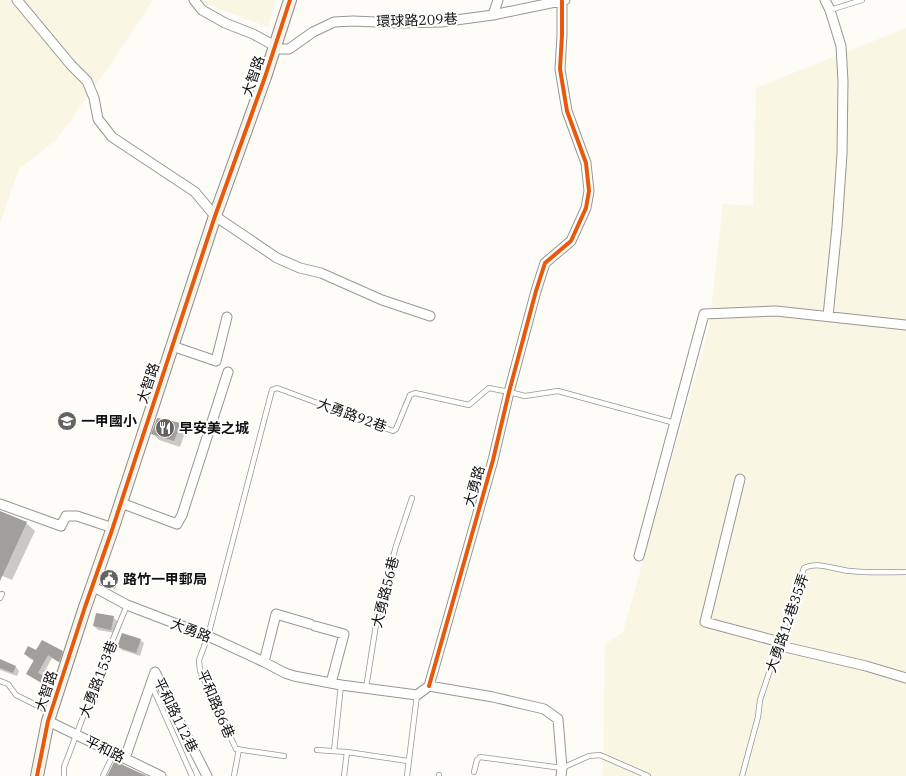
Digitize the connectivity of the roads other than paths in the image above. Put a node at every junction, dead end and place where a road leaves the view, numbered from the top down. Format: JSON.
{"nodes":[{"id":1,"x":17,"y":0,"type":"edge"},
{"id":2,"x":194,"y":0,"type":"edge"},
{"id":3,"x":290,"y":0,"type":"edge"},
{"id":4,"x":498,"y":0,"type":"edge"},
{"id":5,"x":564,"y":0,"type":"edge"},
{"id":6,"x":825,"y":0,"type":"edge"},
{"id":7,"x":862,"y":0,"type":"edge"},
{"id":8,"x":540,"y":3,"type":"edge"},
{"id":9,"x":830,"y":10,"type":"junction"},
{"id":10,"x":493,"y":15,"type":"junction"},
{"id":11,"x":275,"y":47,"type":"junction"},
{"id":12,"x":215,"y":216,"type":"junction"},
{"id":13,"x":430,"y":316,"type":"dead end"},
{"id":14,"x":828,"y":316,"type":"junction"},
{"id":15,"x":227,"y":318,"type":"dead end"},
{"id":16,"x":906,"y":325,"type":"edge"},
{"id":17,"x":172,"y":346,"type":"junction"},
{"id":18,"x":228,"y":372,"type":"dead end"},
{"id":19,"x":509,"y":392,"type":"junction"},
{"id":20,"x":675,"y":423,"type":"junction"},
{"id":21,"x":740,"y":479,"type":"dead end"},
{"id":22,"x":412,"y":498,"type":"dead end"},
{"id":23,"x":121,"y":503,"type":"junction"},
{"id":24,"x":0,"y":504,"type":"edge"},
{"id":25,"x":113,"y":528,"type":"junction"},
{"id":26,"x":639,"y":556,"type":"dead end"},
{"id":27,"x":906,"y":572,"type":"edge"},
{"id":28,"x":92,"y":586,"type":"junction"},
{"id":29,"x":127,"y":605,"type":"junction"},
{"id":30,"x":208,"y":636,"type":"junction"},
{"id":31,"x":780,"y":642,"type":"junction"},
{"id":32,"x":264,"y":662,"type":"junction"},
{"id":33,"x":906,"y":678,"type":"edge"},
{"id":34,"x":0,"y":681,"type":"edge"},
{"id":35,"x":151,"y":682,"type":"junction"},
{"id":36,"x":331,"y":683,"type":"junction"},
{"id":37,"x":341,"y":685,"type":"junction"},
{"id":38,"x":429,"y":686,"type":"junction"},
{"id":39,"x":366,"y":688,"type":"junction"},
{"id":40,"x":417,"y":695,"type":"junction"},
{"id":41,"x":50,"y":717,"type":"junction"},
{"id":42,"x":76,"y":735,"type":"junction"},
{"id":43,"x":239,"y":749,"type":"junction"},
{"id":44,"x":317,"y":750,"type":"dead end"},
{"id":45,"x":334,"y":751,"type":"junction"},
{"id":46,"x":347,"y":752,"type":"junction"},
{"id":47,"x":114,"y":753,"type":"junction"},
{"id":48,"x":284,"y":756,"type":"dead end"},
{"id":49,"x":125,"y":758,"type":"junction"},
{"id":50,"x":408,"y":761,"type":"junction"},
{"id":51,"x":145,"y":772,"type":"edge"},
{"id":52,"x":474,"y":772,"type":"dead end"},
{"id":53,"x":562,"y":772,"type":"edge"},
{"id":54,"x":37,"y":776,"type":"edge"},
{"id":55,"x":64,"y":776,"type":"edge"},
{"id":56,"x":103,"y":776,"type":"edge"},
{"id":57,"x":161,"y":776,"type":"edge"},
{"id":58,"x":192,"y":776,"type":"edge"},
{"id":59,"x":207,"y":776,"type":"edge"},
{"id":60,"x":234,"y":776,"type":"edge"},
{"id":61,"x":344,"y":776,"type":"edge"},
{"id":62,"x":407,"y":776,"type":"edge"},
{"id":63,"x":648,"y":776,"type":"edge"},
{"id":64,"x":742,"y":776,"type":"edge"}],
"edges":[{"from":1,"to":12,"type":"street"},
{"from":2,"to":11,"type":"street"},
{"from":3,"to":11,"type":"street","name":"大智路"},
{"from":4,"to":10,"type":"street"},
{"from":5,"to":8,"type":"street","name":"環球路209巷"},
{"from":5,"to":19,"type":"street","name":"大勇路"},
{"from":6,"to":9,"type":"street"},
{"from":7,"to":9,"type":"lane"},
{"from":8,"to":10,"type":"street","name":"環球路209巷"},
{"from":9,"to":14,"type":"street"},
{"from":10,"to":11,"type":"street","name":"環球路209巷"},
{"from":11,"to":12,"type":"street","name":"大智路"},
{"from":12,"to":13,"type":"street"},
{"from":12,"to":17,"type":"street","name":"大智路"},
{"from":14,"to":16,"type":"street"},
{"from":14,"to":20,"type":"street"},
{"from":15,"to":17,"type":"street"},
{"from":17,"to":23,"type":"street","name":"大智路"},
{"from":18,"to":23,"type":"street"},
{"from":19,"to":20,"type":"lane","name":"大勇路92巷"},
{"from":19,"to":30,"type":"lane","name":"大勇路92巷"},
{"from":19,"to":38,"type":"street","name":"大勇路"},
{"from":20,"to":26,"type":"street"},
{"from":21,"to":31,"type":"street"},
{"from":22,"to":39,"type":"lane","name":"大勇路56巷"},
{"from":23,"to":25,"type":"street","name":"大智路"},
{"from":24,"to":25,"type":"street"},
{"from":25,"to":28,"type":"street","name":"大智路"},
{"from":27,"to":31,"type":"lane","name":"大勇路12巷35弄"},
{"from":28,"to":29,"type":"street","name":"大勇路"},
{"from":28,"to":41,"type":"street","name":"大智路"},
{"from":29,"to":30,"type":"street","name":"大勇路"},
{"from":29,"to":42,"type":"lane","name":"大勇路153巷"},
{"from":30,"to":32,"type":"street","name":"大勇路"},
{"from":30,"to":43,"type":"lane","name":"平和路86巷"},
{"from":31,"to":33,"type":"street"},
{"from":31,"to":64,"type":"lane","name":"大勇路12巷35弄"},
{"from":32,"to":36,"type":"street","name":"大勇路"},
{"from":32,"to":36,"type":"street"},
{"from":34,"to":41,"type":"lane"},
{"from":35,"to":49,"type":"street","name":"平和路112巷"},
{"from":35,"to":58,"type":"lane"},
{"from":35,"to":59,"type":"street","name":"平和路112巷"},
{"from":36,"to":37,"type":"street","name":"大勇路"},
{"from":37,"to":39,"type":"street","name":"大勇路"},
{"from":37,"to":45,"type":"lane"},
{"from":38,"to":40,"type":"street"},
{"from":38,"to":53,"type":"street"},
{"from":39,"to":40,"type":"street","name":"大勇路"},
{"from":40,"to":50,"type":"lane"},
{"from":41,"to":42,"type":"street","name":"平和路"},
{"from":41,"to":54,"type":"street","name":"大智路"},
{"from":42,"to":47,"type":"street","name":"平和路"},
{"from":42,"to":55,"type":"lane","name":"大勇路153巷"},
{"from":43,"to":48,"type":"lane","name":"平和路86巷"},
{"from":43,"to":60,"type":"lane"},
{"from":44,"to":45,"type":"lane"},
{"from":45,"to":46,"type":"lane"},
{"from":46,"to":50,"type":"lane"},
{"from":46,"to":61,"type":"lane"},
{"from":47,"to":49,"type":"street","name":"平和路"},
{"from":47,"to":56,"type":"lane"},
{"from":49,"to":51,"type":"street","name":"平和路"},
{"from":50,"to":62,"type":"lane"},
{"from":51,"to":57,"type":"street","name":"平和路"},
{"from":52,"to":53,"type":"lane"},
{"from":53,"to":63,"type":"lane"}]}
